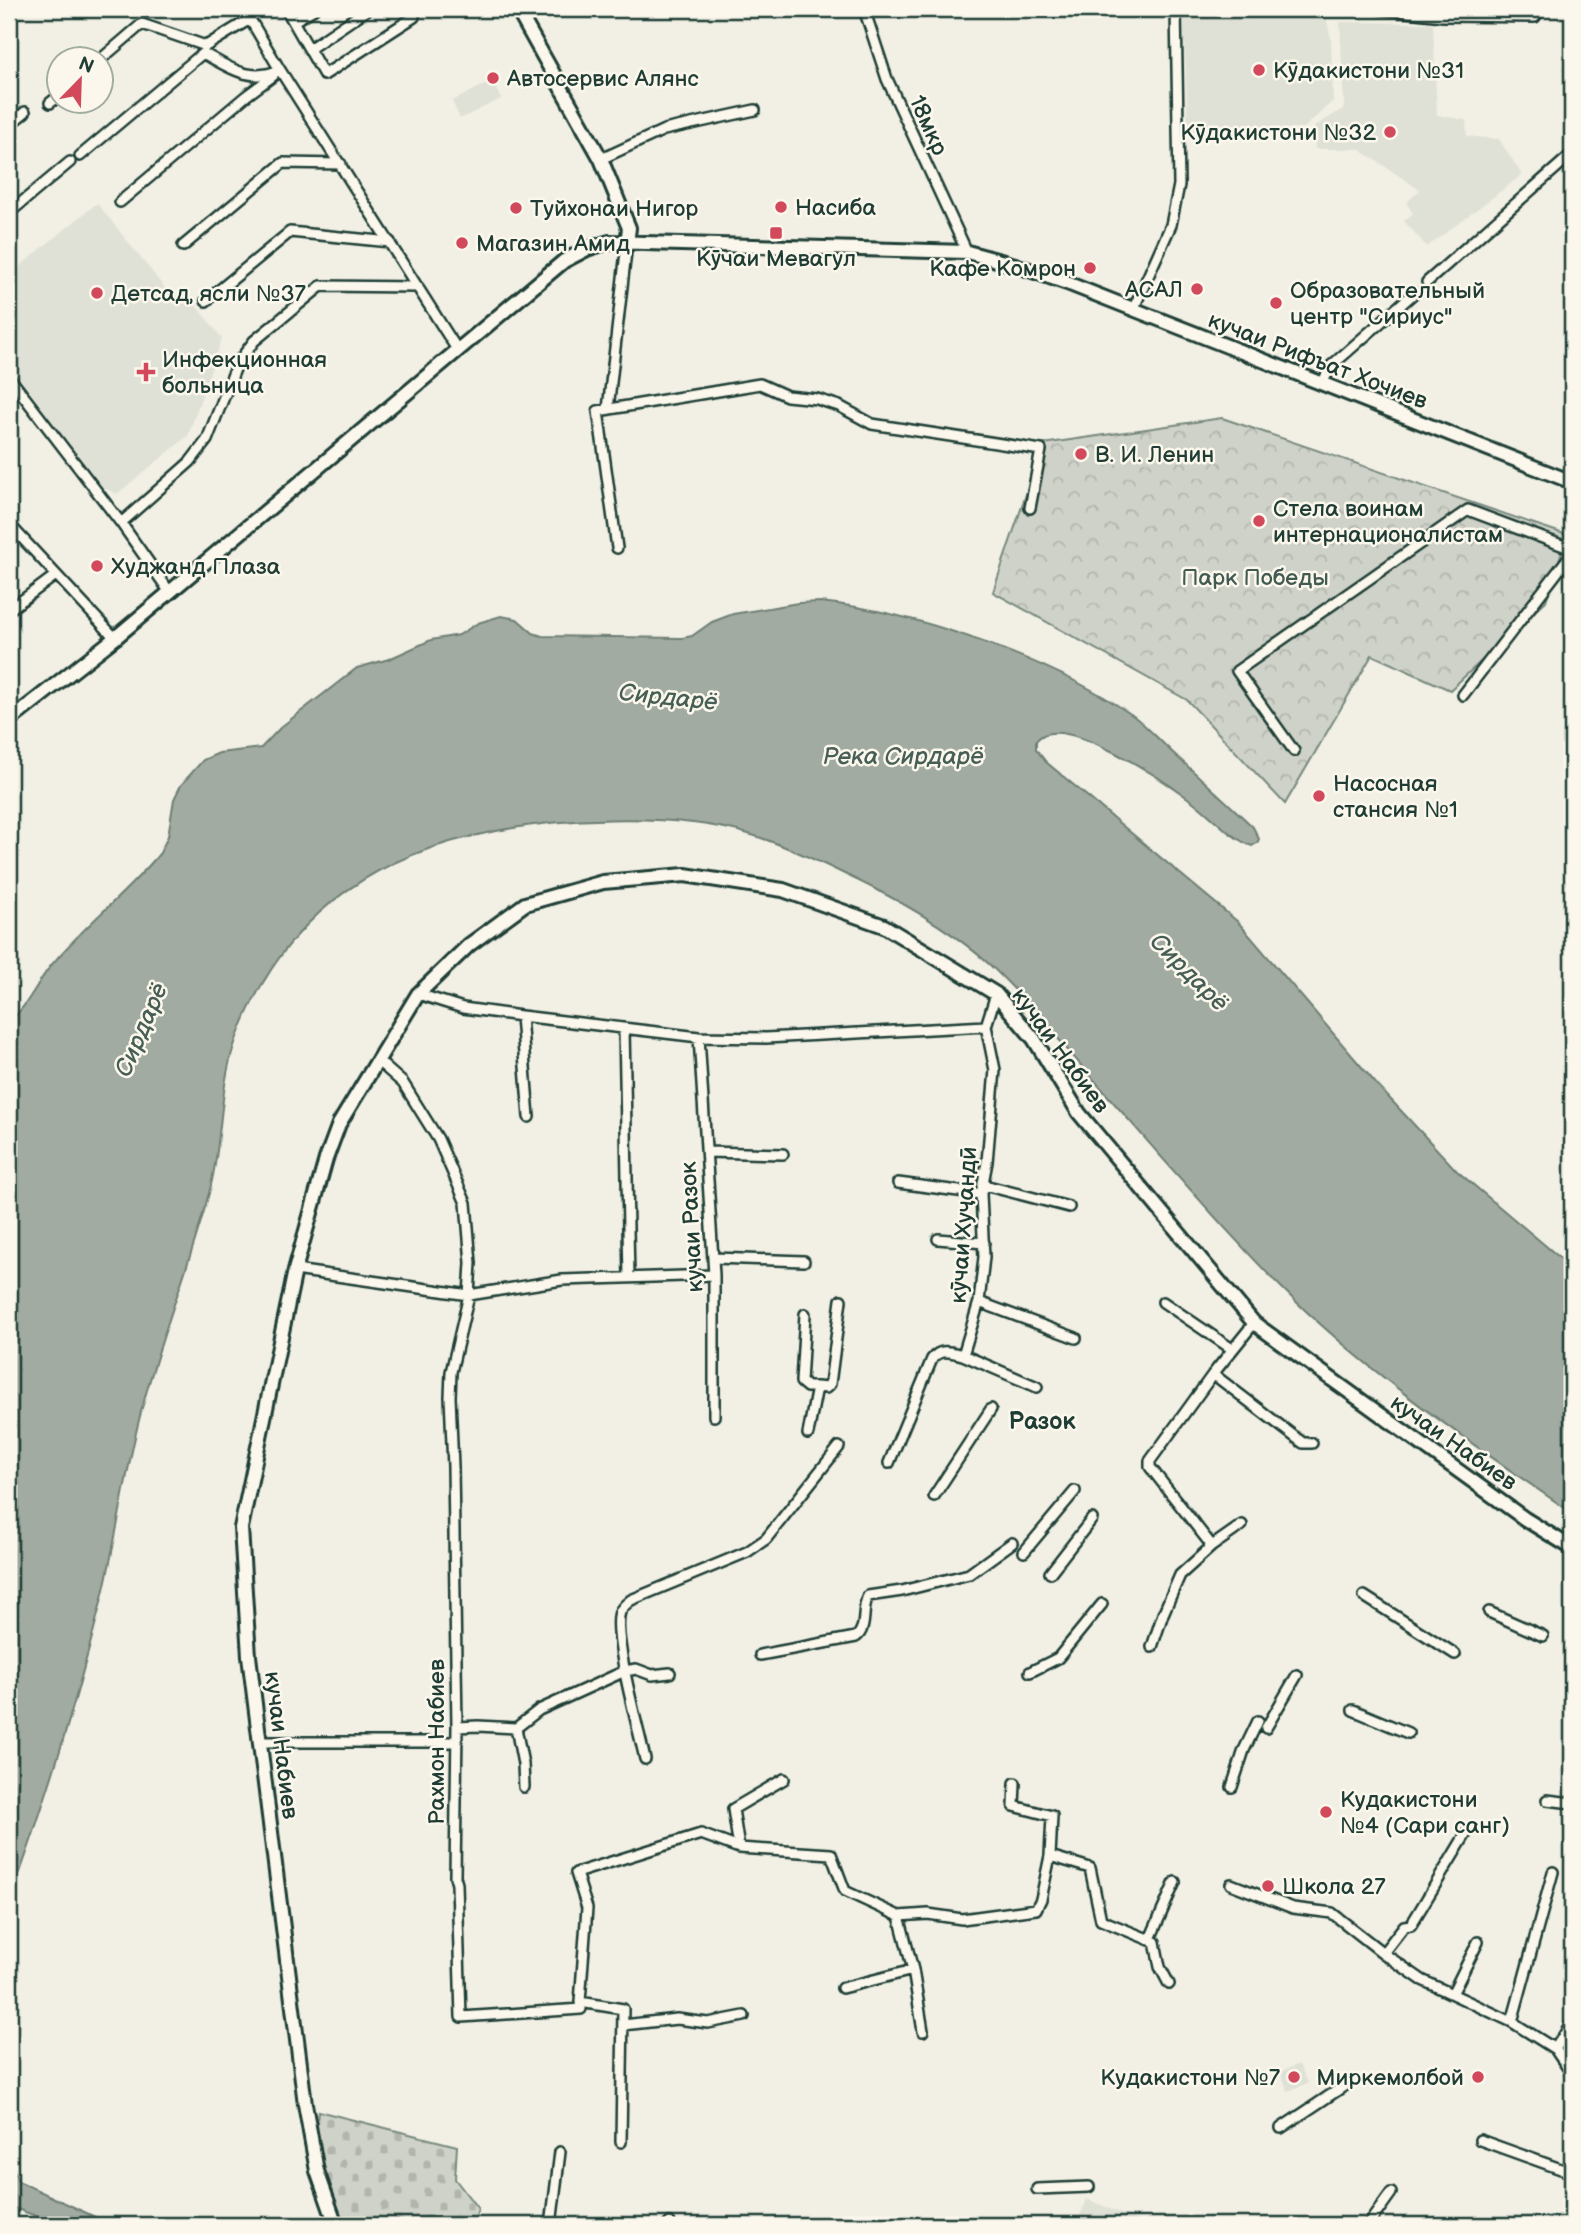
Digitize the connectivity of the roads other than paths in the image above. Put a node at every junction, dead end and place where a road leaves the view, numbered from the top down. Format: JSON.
{"nodes":[{"id":1,"x":244,"y":9,"type":"edge"},
{"id":2,"x":286,"y":9,"type":"edge"},
{"id":3,"x":314,"y":9,"type":"edge"},
{"id":4,"x":368,"y":9,"type":"edge"},
{"id":5,"x":517,"y":9,"type":"edge"},
{"id":6,"x":864,"y":9,"type":"edge"},
{"id":7,"x":1176,"y":9,"type":"edge"},
{"id":8,"x":1379,"y":9,"type":"edge"},
{"id":9,"x":1538,"y":12,"type":"dead end"},
{"id":10,"x":414,"y":16,"type":"dead end"},
{"id":11,"x":250,"y":19,"type":"junction"},
{"id":12,"x":294,"y":22,"type":"junction"},
{"id":13,"x":116,"y":46,"type":"edge"},
{"id":14,"x":309,"y":49,"type":"junction"},
{"id":15,"x":281,"y":71,"type":"junction"},
{"id":16,"x":755,"y":110,"type":"dead end"},
{"id":17,"x":25,"y":112,"type":"dead end"},
{"id":18,"x":9,"y":124,"type":"edge"},
{"id":19,"x":1572,"y":154,"type":"edge"},
{"id":20,"x":80,"y":156,"type":"dead end"},
{"id":21,"x":601,"y":159,"type":"junction"},
{"id":22,"x":70,"y":162,"type":"dead end"},
{"id":23,"x":341,"y":164,"type":"junction"},
{"id":24,"x":120,"y":202,"type":"dead end"},
{"id":25,"x":9,"y":213,"type":"edge"},
{"id":26,"x":390,"y":242,"type":"junction"},
{"id":27,"x":627,"y":243,"type":"junction"},
{"id":28,"x":183,"y":246,"type":"dead end"},
{"id":29,"x":967,"y":253,"type":"junction"},
{"id":30,"x":1427,"y":282,"type":"dead end"},
{"id":31,"x":418,"y":287,"type":"junction"},
{"id":32,"x":1414,"y":293,"type":"dead end"},
{"id":33,"x":206,"y":302,"type":"dead end"},
{"id":34,"x":1133,"y":310,"type":"junction"},
{"id":35,"x":458,"y":351,"type":"junction"},
{"id":36,"x":9,"y":377,"type":"edge"},
{"id":37,"x":1322,"y":384,"type":"junction"},
{"id":38,"x":608,"y":409,"type":"junction"},
{"id":39,"x":1572,"y":482,"type":"edge"},
{"id":40,"x":1030,"y":508,"type":"dead end"},
{"id":41,"x":121,"y":523,"type":"junction"},
{"id":42,"x":10,"y":528,"type":"edge"},
{"id":43,"x":617,"y":548,"type":"dead end"},
{"id":44,"x":1572,"y":551,"type":"edge"},
{"id":45,"x":56,"y":575,"type":"junction"},
{"id":46,"x":169,"y":591,"type":"junction"},
{"id":47,"x":9,"y":610,"type":"edge"},
{"id":48,"x":115,"y":638,"type":"junction"},
{"id":49,"x":1463,"y":695,"type":"dead end"},
{"id":50,"x":12,"y":716,"type":"edge"},
{"id":51,"x":1294,"y":751,"type":"dead end"},
{"id":52,"x":418,"y":993,"type":"junction"},
{"id":53,"x":996,"y":994,"type":"junction"},
{"id":54,"x":521,"y":1016,"type":"junction"},
{"id":55,"x":986,"y":1026,"type":"junction"},
{"id":56,"x":624,"y":1028,"type":"junction"},
{"id":57,"x":699,"y":1037,"type":"junction"},
{"id":58,"x":378,"y":1061,"type":"junction"},
{"id":59,"x":529,"y":1117,"type":"dead end"},
{"id":60,"x":707,"y":1152,"type":"junction"},
{"id":61,"x":783,"y":1154,"type":"dead end"},
{"id":62,"x":898,"y":1183,"type":"dead end"},
{"id":63,"x":983,"y":1189,"type":"junction"},
{"id":64,"x":1069,"y":1207,"type":"dead end"},
{"id":65,"x":938,"y":1239,"type":"dead end"},
{"id":66,"x":984,"y":1243,"type":"junction"},
{"id":67,"x":714,"y":1258,"type":"junction"},
{"id":68,"x":804,"y":1261,"type":"dead end"},
{"id":69,"x":295,"y":1270,"type":"junction"},
{"id":70,"x":714,"y":1275,"type":"junction"},
{"id":71,"x":629,"y":1278,"type":"junction"},
{"id":72,"x":469,"y":1295,"type":"junction"},
{"id":73,"x":841,"y":1300,"type":"dead end"},
{"id":74,"x":979,"y":1302,"type":"junction"},
{"id":75,"x":1163,"y":1302,"type":"dead end"},
{"id":76,"x":805,"y":1314,"type":"dead end"},
{"id":77,"x":1254,"y":1324,"type":"junction"},
{"id":78,"x":1076,"y":1338,"type":"dead end"},
{"id":79,"x":1233,"y":1349,"type":"junction"},
{"id":80,"x":963,"y":1355,"type":"junction"},
{"id":81,"x":1213,"y":1374,"type":"junction"},
{"id":82,"x":817,"y":1387,"type":"junction"},
{"id":83,"x":1037,"y":1387,"type":"dead end"},
{"id":84,"x":991,"y":1409,"type":"dead end"},
{"id":85,"x":714,"y":1416,"type":"dead end"},
{"id":86,"x":808,"y":1434,"type":"dead end"},
{"id":87,"x":1311,"y":1443,"type":"dead end"},
{"id":88,"x":839,"y":1447,"type":"dead end"},
{"id":89,"x":889,"y":1463,"type":"dead end"},
{"id":90,"x":1075,"y":1491,"type":"dead end"},
{"id":91,"x":934,"y":1496,"type":"dead end"},
{"id":92,"x":1092,"y":1519,"type":"dead end"},
{"id":93,"x":1242,"y":1525,"type":"dead end"},
{"id":94,"x":1012,"y":1543,"type":"dead end"},
{"id":95,"x":1212,"y":1546,"type":"junction"},
{"id":96,"x":1572,"y":1548,"type":"edge"},
{"id":97,"x":1024,"y":1552,"type":"dead end"},
{"id":98,"x":1050,"y":1573,"type":"dead end"},
{"id":99,"x":1364,"y":1596,"type":"dead end"},
{"id":100,"x":1102,"y":1604,"type":"dead end"},
{"id":101,"x":1489,"y":1612,"type":"dead end"},
{"id":102,"x":1543,"y":1636,"type":"dead end"},
{"id":103,"x":1152,"y":1647,"type":"dead end"},
{"id":104,"x":1455,"y":1654,"type":"dead end"},
{"id":105,"x":760,"y":1656,"type":"dead end"},
{"id":106,"x":625,"y":1671,"type":"junction"},
{"id":107,"x":1030,"y":1672,"type":"dead end"},
{"id":108,"x":670,"y":1673,"type":"dead end"},
{"id":109,"x":1297,"y":1675,"type":"dead end"},
{"id":110,"x":1353,"y":1710,"type":"dead end"},
{"id":111,"x":1258,"y":1721,"type":"dead end"},
{"id":112,"x":457,"y":1727,"type":"junction"},
{"id":113,"x":516,"y":1728,"type":"junction"},
{"id":114,"x":1266,"y":1728,"type":"dead end"},
{"id":115,"x":1408,"y":1733,"type":"dead end"},
{"id":116,"x":261,"y":1742,"type":"junction"},
{"id":117,"x":457,"y":1742,"type":"junction"},
{"id":118,"x":645,"y":1759,"type":"dead end"},
{"id":119,"x":784,"y":1779,"type":"dead end"},
{"id":120,"x":1015,"y":1783,"type":"dead end"},
{"id":121,"x":524,"y":1787,"type":"dead end"},
{"id":122,"x":1232,"y":1787,"type":"dead end"},
{"id":123,"x":1547,"y":1800,"type":"dead end"},
{"id":124,"x":1572,"y":1803,"type":"edge"},
{"id":125,"x":1467,"y":1832,"type":"dead end"},
{"id":126,"x":738,"y":1848,"type":"junction"},
{"id":127,"x":1050,"y":1856,"type":"junction"},
{"id":128,"x":1553,"y":1872,"type":"dead end"},
{"id":129,"x":1175,"y":1882,"type":"dead end"},
{"id":130,"x":1231,"y":1884,"type":"dead end"},
{"id":131,"x":899,"y":1916,"type":"junction"},
{"id":132,"x":1150,"y":1939,"type":"junction"},
{"id":133,"x":1478,"y":1942,"type":"dead end"},
{"id":134,"x":1383,"y":1953,"type":"junction"},
{"id":135,"x":913,"y":1970,"type":"junction"},
{"id":136,"x":1169,"y":1984,"type":"dead end"},
{"id":137,"x":842,"y":1988,"type":"dead end"},
{"id":138,"x":1452,"y":1994,"type":"junction"},
{"id":139,"x":580,"y":2002,"type":"junction"},
{"id":140,"x":744,"y":2016,"type":"dead end"},
{"id":141,"x":1512,"y":2022,"type":"junction"},
{"id":142,"x":1572,"y":2023,"type":"edge"},
{"id":143,"x":623,"y":2025,"type":"junction"},
{"id":144,"x":923,"y":2031,"type":"dead end"},
{"id":145,"x":1555,"y":2049,"type":"junction"},
{"id":146,"x":1572,"y":2074,"type":"edge"},
{"id":147,"x":1344,"y":2086,"type":"dead end"},
{"id":148,"x":1281,"y":2128,"type":"dead end"},
{"id":149,"x":1480,"y":2140,"type":"dead end"},
{"id":150,"x":621,"y":2142,"type":"dead end"},
{"id":151,"x":560,"y":2152,"type":"dead end"},
{"id":152,"x":1572,"y":2174,"type":"edge"},
{"id":153,"x":1089,"y":2188,"type":"dead end"},
{"id":154,"x":1037,"y":2189,"type":"dead end"},
{"id":155,"x":1391,"y":2193,"type":"dead end"},
{"id":156,"x":1572,"y":2201,"type":"edge"},
{"id":157,"x":336,"y":2225,"type":"edge"},
{"id":158,"x":551,"y":2225,"type":"edge"},
{"id":159,"x":1368,"y":2225,"type":"edge"},
{"id":160,"x":1569,"y":2225,"type":"edge"}],
"edges":[{"from":1,"to":11,"type":"street"},
{"from":2,"to":12,"type":"street"},
{"from":3,"to":12,"type":"street"},
{"from":4,"to":14,"type":"street"},
{"from":5,"to":21,"type":"main road"},
{"from":6,"to":29,"type":"street","name":"18мкр"},
{"from":7,"to":34,"type":"street"},
{"from":8,"to":9,"type":"street"},
{"from":10,"to":14,"type":"street"},
{"from":11,"to":13,"type":"street"},
{"from":11,"to":15,"type":"street"},
{"from":12,"to":14,"type":"street"},
{"from":15,"to":20,"type":"street"},
{"from":15,"to":23,"type":"street"},
{"from":15,"to":24,"type":"street"},
{"from":16,"to":21,"type":"street"},
{"from":17,"to":18,"type":"street"},
{"from":19,"to":30,"type":"street"},
{"from":21,"to":27,"type":"main road"},
{"from":22,"to":25,"type":"street"},
{"from":23,"to":26,"type":"street"},
{"from":23,"to":28,"type":"street"},
{"from":26,"to":31,"type":"street"},
{"from":26,"to":33,"type":"street"},
{"from":27,"to":29,"type":"main road","name":"кучаи Рифъат Хочиев"},
{"from":27,"to":35,"type":"main road","name":"кучаи Рифъат Хочиев"},
{"from":27,"to":38,"type":"street"},
{"from":29,"to":34,"type":"main road","name":"кучаи Рифъат Хочиев"},
{"from":31,"to":35,"type":"street"},
{"from":31,"to":41,"type":"street"},
{"from":32,"to":37,"type":"street"},
{"from":34,"to":37,"type":"main road","name":"кучаи Рифъат Хочиев"},
{"from":35,"to":46,"type":"main road","name":"кучаи Рифъат Хочиев"},
{"from":36,"to":41,"type":"street"},
{"from":37,"to":39,"type":"main road","name":"кучаи Рифъат Хочиев"},
{"from":38,"to":40,"type":"street"},
{"from":38,"to":43,"type":"street"},
{"from":41,"to":46,"type":"street"},
{"from":42,"to":45,"type":"street"},
{"from":44,"to":49,"type":"street"},
{"from":44,"to":51,"type":"street"},
{"from":45,"to":47,"type":"street"},
{"from":45,"to":48,"type":"street"},
{"from":46,"to":48,"type":"main road","name":"кучаи Рифъат Хочиев"},
{"from":48,"to":50,"type":"main road","name":"кучаи Рифъат Хочиев"},
{"from":52,"to":53,"type":"main road","name":"кучаи Набиев"},
{"from":52,"to":54,"type":"street","name":"кучаи Набиев"},
{"from":52,"to":58,"type":"main road","name":"кучаи Набиев"},
{"from":53,"to":55,"type":"street","name":"кӯчаи Хуҷандӣ"},
{"from":53,"to":77,"type":"main road","name":"кучаи Набиев"},
{"from":54,"to":56,"type":"street","name":"кучаи Набиев"},
{"from":54,"to":59,"type":"street"},
{"from":55,"to":57,"type":"street","name":"кучаи Набиев"},
{"from":55,"to":63,"type":"street","name":"кӯчаи Хуҷандӣ"},
{"from":56,"to":57,"type":"street","name":"кучаи Набиев"},
{"from":56,"to":71,"type":"street"},
{"from":57,"to":60,"type":"street","name":"кучаи Разок"},
{"from":58,"to":69,"type":"main road","name":"кучаи Набиев"},
{"from":58,"to":72,"type":"street"},
{"from":60,"to":61,"type":"street"},
{"from":60,"to":67,"type":"street","name":"кучаи Разок"},
{"from":62,"to":63,"type":"street"},
{"from":63,"to":64,"type":"street"},
{"from":63,"to":66,"type":"street","name":"кӯчаи Хуҷандӣ"},
{"from":65,"to":66,"type":"street"},
{"from":66,"to":74,"type":"street","name":"кӯчаи Хуҷандӣ"},
{"from":67,"to":68,"type":"street"},
{"from":67,"to":70,"type":"street","name":"кучаи Разок"},
{"from":69,"to":72,"type":"street"},
{"from":69,"to":116,"type":"main road","name":"кучаи Набиев"},
{"from":70,"to":71,"type":"street"},
{"from":70,"to":85,"type":"street","name":"кучаи Разок"},
{"from":71,"to":72,"type":"street"},
{"from":72,"to":112,"type":"street","name":"Рахмон Набиев"},
{"from":73,"to":82,"type":"street"},
{"from":74,"to":78,"type":"street"},
{"from":74,"to":80,"type":"street","name":"кӯчаи Хуҷандӣ"},
{"from":75,"to":79,"type":"street"},
{"from":76,"to":82,"type":"street"},
{"from":77,"to":79,"type":"street"},
{"from":77,"to":96,"type":"main road","name":"кучаи Набиев"},
{"from":79,"to":81,"type":"street"},
{"from":80,"to":83,"type":"street"},
{"from":80,"to":89,"type":"street"},
{"from":81,"to":87,"type":"street"},
{"from":81,"to":95,"type":"street"},
{"from":82,"to":86,"type":"street"},
{"from":84,"to":91,"type":"street"},
{"from":88,"to":106,"type":"street"},
{"from":90,"to":97,"type":"street"},
{"from":92,"to":98,"type":"street"},
{"from":93,"to":95,"type":"street"},
{"from":94,"to":105,"type":"street"},
{"from":95,"to":103,"type":"street"},
{"from":99,"to":104,"type":"street"},
{"from":100,"to":107,"type":"street"},
{"from":101,"to":102,"type":"street"},
{"from":106,"to":108,"type":"street"},
{"from":106,"to":113,"type":"street"},
{"from":106,"to":118,"type":"street"},
{"from":109,"to":114,"type":"street"},
{"from":110,"to":115,"type":"street"},
{"from":111,"to":122,"type":"street"},
{"from":112,"to":113,"type":"street"},
{"from":112,"to":117,"type":"street","name":"Рахмон Набиев"},
{"from":113,"to":121,"type":"street"},
{"from":116,"to":117,"type":"street"},
{"from":116,"to":157,"type":"main road","name":"кучаи Набиев"},
{"from":117,"to":139,"type":"street","name":"Рахмон Набиев"},
{"from":119,"to":126,"type":"street"},
{"from":120,"to":127,"type":"street"},
{"from":123,"to":124,"type":"street"},
{"from":125,"to":134,"type":"street"},
{"from":126,"to":131,"type":"street"},
{"from":126,"to":139,"type":"street"},
{"from":127,"to":131,"type":"street"},
{"from":127,"to":132,"type":"street"},
{"from":128,"to":141,"type":"street"},
{"from":129,"to":132,"type":"street"},
{"from":130,"to":134,"type":"street"},
{"from":131,"to":135,"type":"street"},
{"from":132,"to":136,"type":"street"},
{"from":133,"to":138,"type":"street"},
{"from":134,"to":138,"type":"street"},
{"from":135,"to":137,"type":"street"},
{"from":135,"to":144,"type":"street"},
{"from":138,"to":141,"type":"street"},
{"from":139,"to":143,"type":"street"},
{"from":140,"to":143,"type":"street"},
{"from":141,"to":145,"type":"street"},
{"from":142,"to":145,"type":"street"},
{"from":143,"to":150,"type":"street"},
{"from":145,"to":146,"type":"street"},
{"from":147,"to":148,"type":"street"},
{"from":149,"to":152,"type":"street"},
{"from":151,"to":158,"type":"street"},
{"from":153,"to":154,"type":"street"},
{"from":155,"to":159,"type":"street"},
{"from":156,"to":160,"type":"street"}]}
